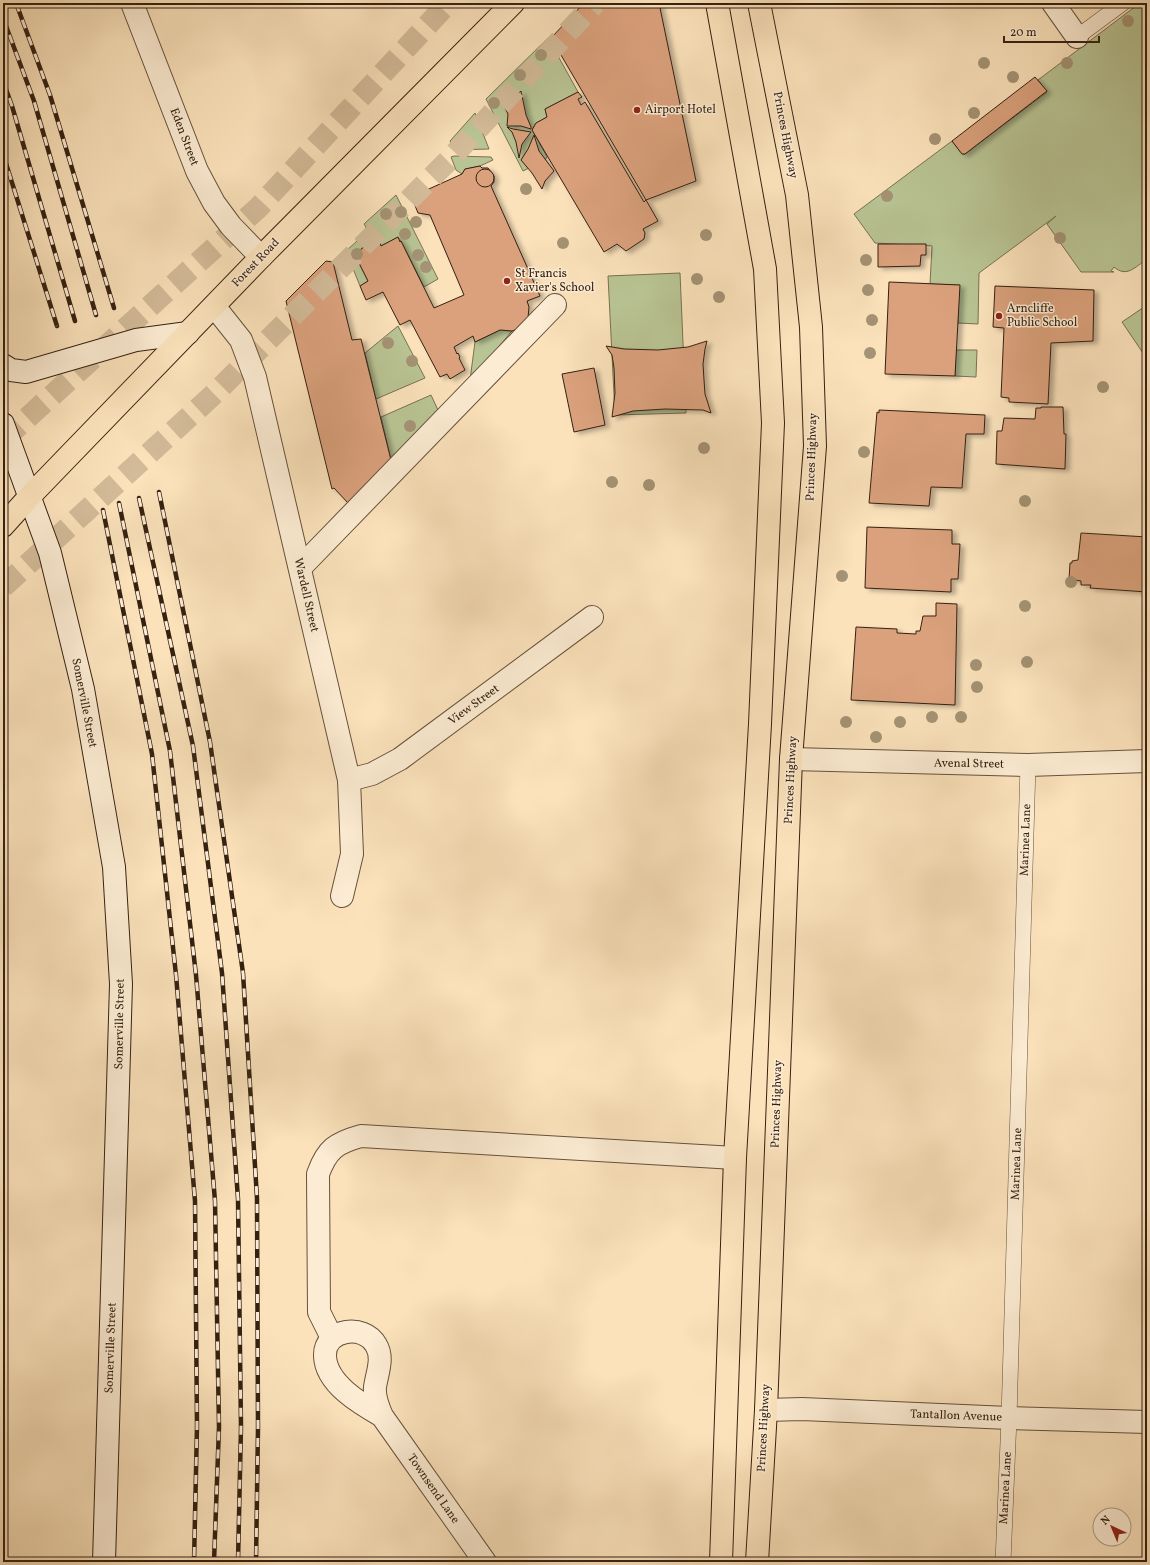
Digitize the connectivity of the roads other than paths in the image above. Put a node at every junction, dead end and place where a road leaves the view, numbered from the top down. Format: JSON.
{"nodes":[{"id":1,"x":132,"y":3,"type":"edge"},
{"id":2,"x":513,"y":3,"type":"edge"},
{"id":3,"x":717,"y":3,"type":"edge"},
{"id":4,"x":759,"y":3,"type":"edge"},
{"id":5,"x":1052,"y":3,"type":"edge"},
{"id":6,"x":1123,"y":3,"type":"edge"},
{"id":7,"x":1077,"y":37,"type":"joint"},
{"id":8,"x":261,"y":257,"type":"junction"},
{"id":9,"x":555,"y":305,"type":"dead end"},
{"id":10,"x":214,"y":306,"type":"junction"},
{"id":11,"x":188,"y":333,"type":"junction"},
{"id":12,"x":3,"y":365,"type":"edge"},
{"id":13,"x":3,"y":424,"type":"edge"},
{"id":14,"x":30,"y":496,"type":"junction"},
{"id":15,"x":3,"y":526,"type":"edge"},
{"id":16,"x":300,"y":568,"type":"junction"},
{"id":17,"x":592,"y":618,"type":"dead end"},
{"id":18,"x":791,"y":759,"type":"junction"},
{"id":19,"x":1147,"y":761,"type":"edge"},
{"id":20,"x":1028,"y":765,"type":"junction"},
{"id":21,"x":349,"y":780,"type":"junction"},
{"id":22,"x":342,"y":896,"type":"dead end"},
{"id":23,"x":735,"y":1158,"type":"junction"},
{"id":24,"x":332,"y":1338,"type":"junction"},
{"id":25,"x":766,"y":1410,"type":"junction"},
{"id":26,"x":382,"y":1416,"type":"junction"},
{"id":27,"x":1010,"y":1418,"type":"junction"},
{"id":28,"x":1147,"y":1422,"type":"edge"},
{"id":29,"x":104,"y":1562,"type":"edge"},
{"id":30,"x":485,"y":1562,"type":"edge"},
{"id":31,"x":721,"y":1562,"type":"edge"},
{"id":32,"x":758,"y":1562,"type":"edge"},
{"id":33,"x":1003,"y":1562,"type":"edge"}],
"edges":[{"from":1,"to":8,"type":"street","name":"Eden Street"},
{"from":2,"to":8,"type":"main road","name":"Forest Road"},
{"from":3,"to":23,"type":"main road"},
{"from":4,"to":18,"type":"main road","name":"Princes Highway"},
{"from":5,"to":7,"type":"street"},
{"from":6,"to":7,"type":"lane"},
{"from":8,"to":10,"type":"main road","name":"Forest Road"},
{"from":9,"to":16,"type":"street"},
{"from":10,"to":11,"type":"main road","name":"Forest Road"},
{"from":10,"to":16,"type":"street","name":"Wardell Street"},
{"from":11,"to":12,"type":"street"},
{"from":11,"to":14,"type":"main road","name":"Forest Road"},
{"from":13,"to":14,"type":"street","name":"Somerville Street"},
{"from":14,"to":15,"type":"main road","name":"Forest Road"},
{"from":14,"to":29,"type":"street","name":"Somerville Street"},
{"from":16,"to":21,"type":"street","name":"Wardell Street"},
{"from":17,"to":21,"type":"street","name":"View Street"},
{"from":18,"to":20,"type":"street","name":"Avenal Street"},
{"from":18,"to":25,"type":"main road","name":"Princes Highway"},
{"from":19,"to":20,"type":"street","name":"Avenal Street"},
{"from":20,"to":27,"type":"lane","name":"Marinea Lane"},
{"from":21,"to":22,"type":"street","name":"Wardell Street"},
{"from":23,"to":24,"type":"street"},
{"from":23,"to":31,"type":"main road"},
{"from":24,"to":26,"type":"street","name":"Townsend Lane"},
{"from":24,"to":26,"type":"street","name":"Townsend Lane"},
{"from":25,"to":27,"type":"street","name":"Tantallon Avenue"},
{"from":25,"to":32,"type":"main road","name":"Princes Highway"},
{"from":26,"to":30,"type":"street","name":"Townsend Lane"},
{"from":27,"to":28,"type":"street","name":"Tantallon Avenue"},
{"from":27,"to":33,"type":"lane","name":"Marinea Lane"}]}
